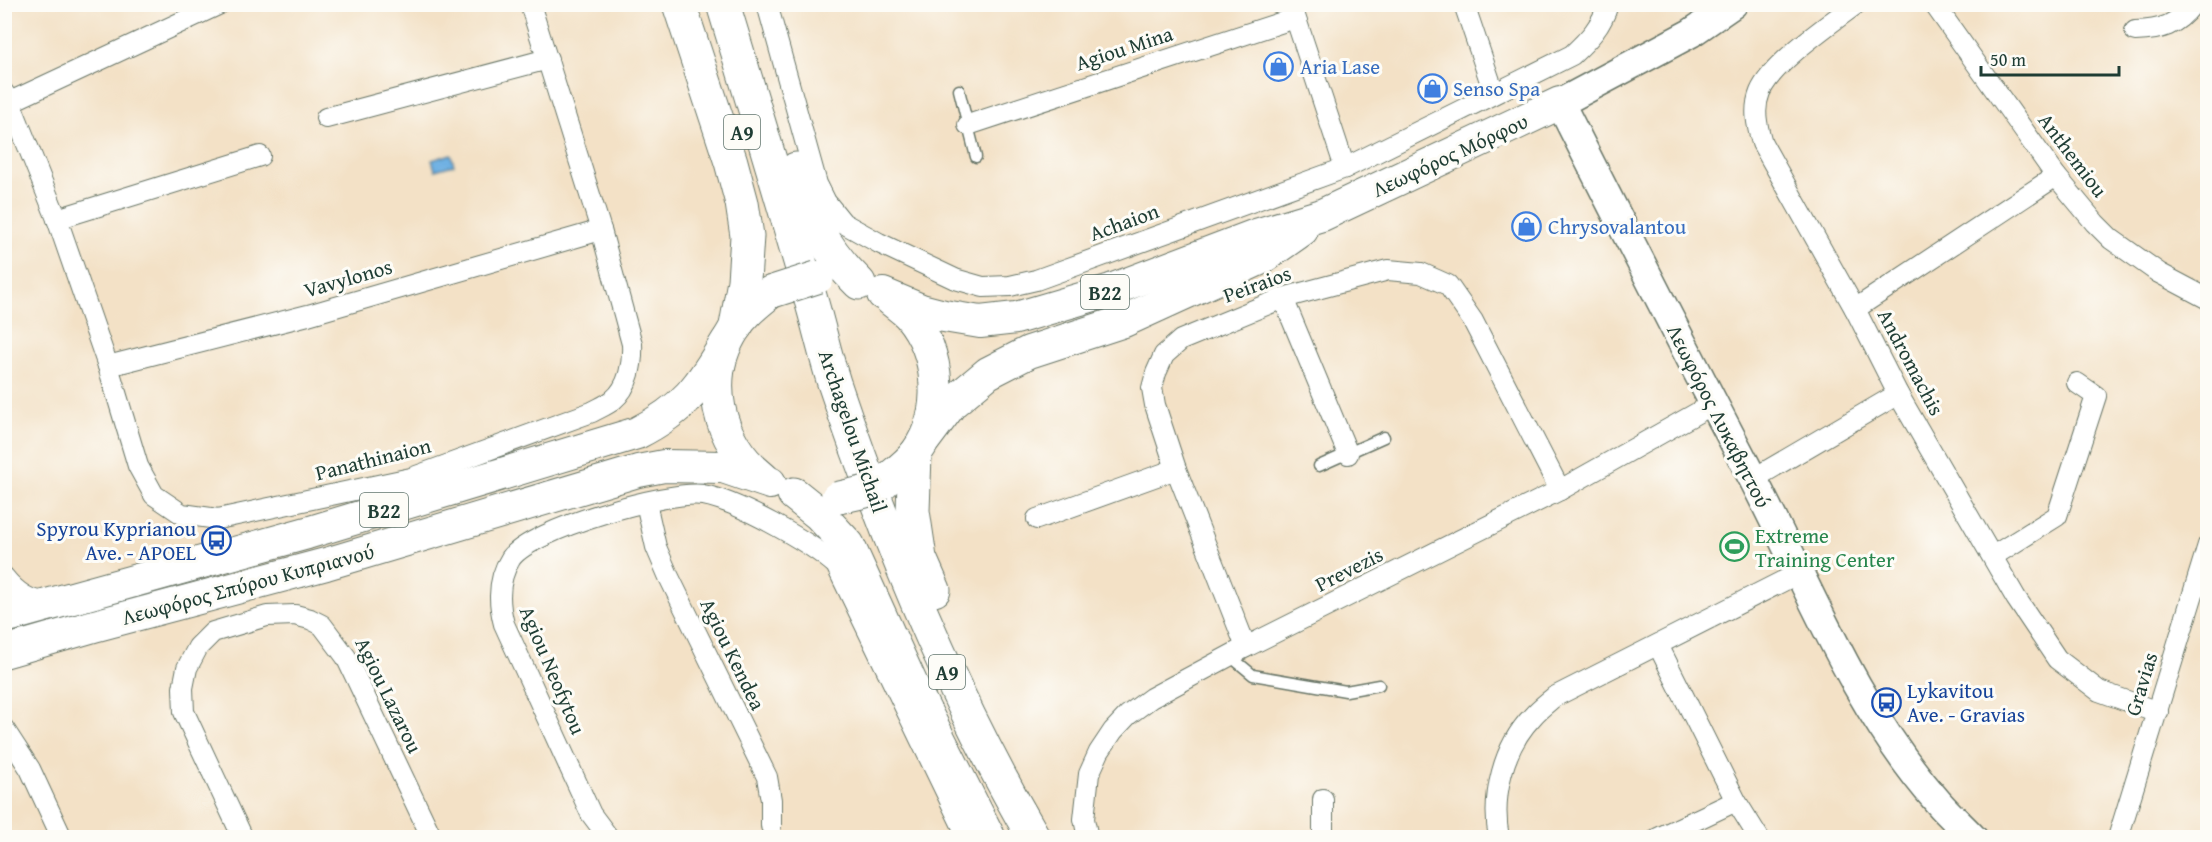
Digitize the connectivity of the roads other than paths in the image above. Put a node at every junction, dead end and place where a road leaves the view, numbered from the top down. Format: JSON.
{"nodes":[{"id":1,"x":220,"y":4,"type":"edge"},
{"id":2,"x":531,"y":4,"type":"edge"},
{"id":3,"x":680,"y":4,"type":"edge"},
{"id":4,"x":700,"y":4,"type":"edge"},
{"id":5,"x":723,"y":4,"type":"edge"},
{"id":6,"x":1464,"y":4,"type":"edge"},
{"id":7,"x":1608,"y":4,"type":"edge"},
{"id":8,"x":1733,"y":4,"type":"edge"},
{"id":9,"x":1856,"y":4,"type":"edge"},
{"id":10,"x":1934,"y":4,"type":"edge"},
{"id":11,"x":2193,"y":4,"type":"edge"},
{"id":12,"x":765,"y":5,"type":"edge"},
{"id":13,"x":1293,"y":11,"type":"edge"},
{"id":14,"x":2135,"y":31,"type":"dead end"},
{"id":15,"x":548,"y":59,"type":"junction"},
{"id":16,"x":959,"y":90,"type":"dead end"},
{"id":17,"x":1494,"y":93,"type":"junction"},
{"id":18,"x":7,"y":98,"type":"edge"},
{"id":19,"x":1560,"y":103,"type":"junction"},
{"id":20,"x":326,"y":118,"type":"dead end"},
{"id":21,"x":968,"y":125,"type":"junction"},
{"id":22,"x":260,"y":156,"type":"dead end"},
{"id":23,"x":976,"y":157,"type":"dead end"},
{"id":24,"x":1345,"y":168,"type":"junction"},
{"id":25,"x":2056,"y":176,"type":"junction"},
{"id":26,"x":1322,"y":215,"type":"junction"},
{"id":27,"x":57,"y":219,"type":"junction"},
{"id":28,"x":601,"y":230,"type":"junction"},
{"id":29,"x":871,"y":288,"type":"junction"},
{"id":30,"x":1283,"y":298,"type":"junction"},
{"id":31,"x":2208,"y":299,"type":"edge"},
{"id":32,"x":1855,"y":309,"type":"junction"},
{"id":33,"x":731,"y":334,"type":"junction"},
{"id":34,"x":108,"y":366,"type":"junction"},
{"id":35,"x":2077,"y":383,"type":"dead end"},
{"id":36,"x":1898,"y":394,"type":"junction"},
{"id":37,"x":1713,"y":404,"type":"junction"},
{"id":38,"x":1384,"y":437,"type":"dead end"},
{"id":39,"x":920,"y":447,"type":"junction"},
{"id":40,"x":1348,"y":454,"type":"junction"},
{"id":41,"x":1319,"y":466,"type":"dead end"},
{"id":42,"x":1176,"y":469,"type":"junction"},
{"id":43,"x":1753,"y":479,"type":"junction"},
{"id":44,"x":782,"y":489,"type":"junction"},
{"id":45,"x":1560,"y":490,"type":"junction"},
{"id":46,"x":646,"y":502,"type":"junction"},
{"id":47,"x":1037,"y":519,"type":"dead end"},
{"id":48,"x":2208,"y":545,"type":"edge"},
{"id":49,"x":1993,"y":556,"type":"junction"},
{"id":50,"x":1799,"y":573,"type":"junction"},
{"id":51,"x":4,"y":577,"type":"edge"},
{"id":52,"x":56,"y":602,"type":"junction"},
{"id":53,"x":4,"y":617,"type":"edge"},
{"id":54,"x":1658,"y":645,"type":"junction"},
{"id":55,"x":4,"y":652,"type":"edge"},
{"id":56,"x":1238,"y":652,"type":"junction"},
{"id":57,"x":1379,"y":685,"type":"dead end"},
{"id":58,"x":2158,"y":712,"type":"junction"},
{"id":59,"x":4,"y":729,"type":"edge"},
{"id":60,"x":1323,"y":799,"type":"dead end"},
{"id":61,"x":1736,"y":801,"type":"junction"},
{"id":62,"x":771,"y":826,"type":"dead end"},
{"id":63,"x":62,"y":837,"type":"edge"},
{"id":64,"x":243,"y":837,"type":"edge"},
{"id":65,"x":432,"y":837,"type":"edge"},
{"id":66,"x":609,"y":837,"type":"edge"},
{"id":67,"x":968,"y":837,"type":"edge"},
{"id":68,"x":989,"y":837,"type":"edge"},
{"id":69,"x":1010,"y":837,"type":"edge"},
{"id":70,"x":1034,"y":837,"type":"edge"},
{"id":71,"x":1053,"y":837,"type":"edge"},
{"id":72,"x":1088,"y":837,"type":"edge"},
{"id":73,"x":1323,"y":837,"type":"edge"},
{"id":74,"x":1499,"y":837,"type":"edge"},
{"id":75,"x":1658,"y":837,"type":"edge"},
{"id":76,"x":1759,"y":837,"type":"edge"},
{"id":77,"x":1973,"y":837,"type":"edge"},
{"id":78,"x":2118,"y":837,"type":"edge"}],
"edges":[{"from":1,"to":18,"type":"street"},
{"from":2,"to":15,"type":"street","name":"Panathinaion"},
{"from":3,"to":33,"type":"highway"},
{"from":4,"to":69,"type":"highway","name":"Archagelou Michail","number":"A9"},
{"from":5,"to":70,"type":"highway","name":"Archagelou Michail","number":"A9"},
{"from":6,"to":17,"type":"street"},
{"from":7,"to":17,"type":"street","name":"Achaion"},
{"from":8,"to":19,"type":"main road","name":"Λεωφόρος Μόρφου"},
{"from":9,"to":32,"type":"street","name":"Andromachis"},
{"from":10,"to":25,"type":"street","name":"Anthemiou"},
{"from":11,"to":14,"type":"street"},
{"from":12,"to":24,"type":"street","name":"Achaion"},
{"from":12,"to":29,"type":"highway"},
{"from":13,"to":21,"type":"street","name":"Agiou Mina"},
{"from":13,"to":24,"type":"street"},
{"from":15,"to":20,"type":"street"},
{"from":15,"to":28,"type":"street","name":"Panathinaion"},
{"from":16,"to":21,"type":"lane"},
{"from":17,"to":24,"type":"street","name":"Achaion"},
{"from":18,"to":27,"type":"street","name":"Panathinaion"},
{"from":19,"to":26,"type":"main road","name":"Λεωφόρος Μόρφου","number":"B22"},
{"from":19,"to":37,"type":"main road","name":"Λεωφόρος Λυκαβηττού"},
{"from":21,"to":23,"type":"lane"},
{"from":22,"to":27,"type":"street"},
{"from":25,"to":31,"type":"street","name":"Anthemiou"},
{"from":25,"to":32,"type":"street"},
{"from":26,"to":29,"type":"main road","name":"Λεωφόρος Μόρφου","number":"B22"},
{"from":26,"to":39,"type":"main road","name":"Λεωφόρος Μόρφου","number":"B22"},
{"from":27,"to":34,"type":"street","name":"Panathinaion"},
{"from":28,"to":34,"type":"street","name":"Vavylonos"},
{"from":28,"to":34,"type":"street","name":"Panathinaion"},
{"from":29,"to":33,"type":"main road","number":"B22","bridge":true},
{"from":29,"to":39,"type":"main road"},
{"from":30,"to":40,"type":"street"},
{"from":30,"to":42,"type":"street","name":"Peiraios"},
{"from":30,"to":45,"type":"street","name":"Peiraios"},
{"from":32,"to":36,"type":"street","name":"Andromachis"},
{"from":33,"to":44,"type":"main road","number":"B22"},
{"from":33,"to":52,"type":"main road","name":"Λεωφόρος Σπύρου Κυπριανού","number":"B22"},
{"from":35,"to":49,"type":"street"},
{"from":36,"to":43,"type":"street"},
{"from":36,"to":49,"type":"street","name":"Andromachis"},
{"from":37,"to":43,"type":"main road","name":"Λεωφόρος Λυκαβηττού"},
{"from":37,"to":45,"type":"street","name":"Prevezis"},
{"from":38,"to":40,"type":"lane"},
{"from":39,"to":44,"type":"main road","number":"B22","bridge":true},
{"from":39,"to":71,"type":"highway"},
{"from":40,"to":41,"type":"lane"},
{"from":42,"to":47,"type":"street"},
{"from":42,"to":56,"type":"street","name":"Peiraios"},
{"from":43,"to":50,"type":"main road","name":"Λεωφόρος Λυκαβηττού"},
{"from":44,"to":55,"type":"main road","name":"Λεωφόρος Σπύρου Κυπριανού","number":"B22"},
{"from":44,"to":68,"type":"highway"},
{"from":45,"to":56,"type":"street","name":"Prevezis"},
{"from":46,"to":62,"type":"street","name":"Agiou Kendea"},
{"from":46,"to":66,"type":"street","name":"Agiou Neofytou"},
{"from":46,"to":67,"type":"street","name":"Agiou Neofytou"},
{"from":48,"to":58,"type":"street","name":"Gravias"},
{"from":49,"to":58,"type":"street","name":"Andromachis"},
{"from":50,"to":54,"type":"street"},
{"from":50,"to":77,"type":"main road","name":"Λεωφόρος Λυκαβηττού"},
{"from":51,"to":52,"type":"street"},
{"from":52,"to":53,"type":"main road","name":"Λεωφόρος Σπύρου Κυπριανού","number":"B22"},
{"from":54,"to":61,"type":"street"},
{"from":54,"to":74,"type":"street"},
{"from":56,"to":57,"type":"lane"},
{"from":56,"to":72,"type":"street","name":"Prevezis"},
{"from":58,"to":78,"type":"street","name":"Gravias"},
{"from":59,"to":63,"type":"street"},
{"from":60,"to":73,"type":"street"},
{"from":61,"to":75,"type":"street"},
{"from":61,"to":76,"type":"street"},
{"from":64,"to":65,"type":"street","name":"Agiou Lazarou"}]}
